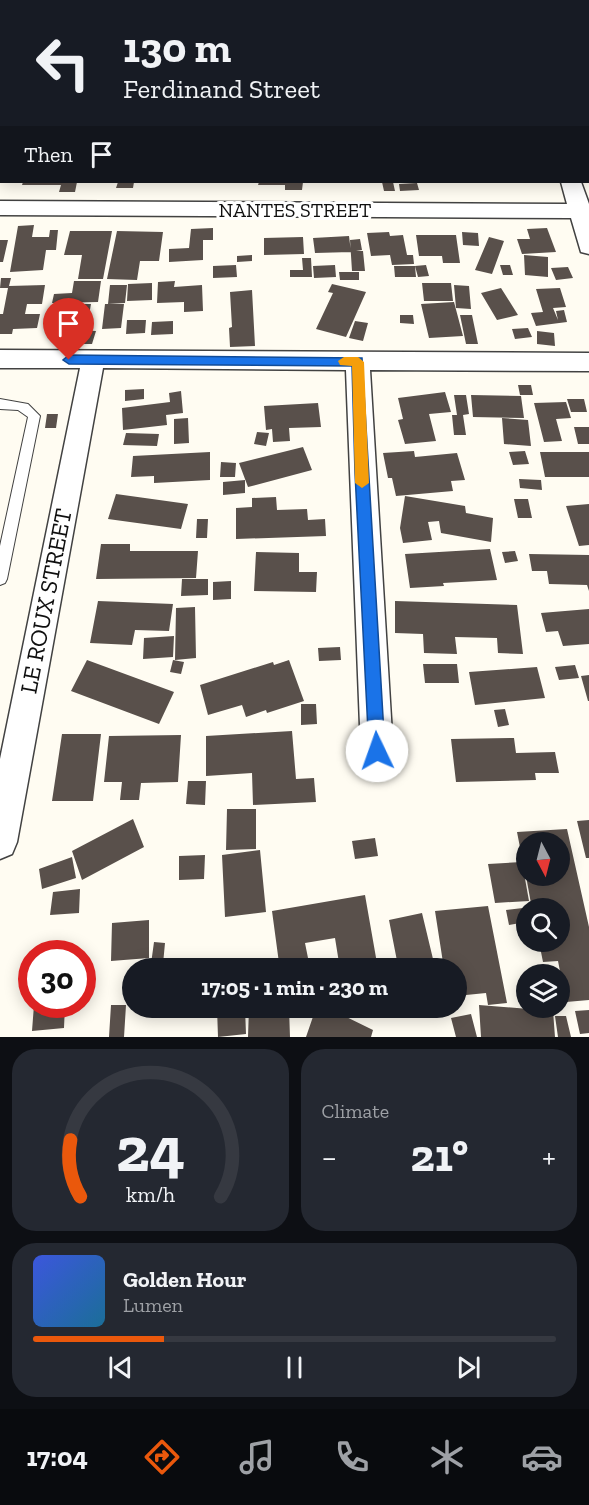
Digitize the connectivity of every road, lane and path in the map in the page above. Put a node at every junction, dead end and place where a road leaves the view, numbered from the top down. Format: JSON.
{"nodes":[{"id":1,"x":571,"y":183,"type":"edge"},
{"id":2,"x":0,"y":208,"type":"edge"},
{"id":3,"x":584,"y":211,"type":"edge"},
{"id":4,"x":589,"y":248,"type":"edge"},
{"id":5,"x":0,"y":359,"type":"edge"},
{"id":6,"x":93,"y":360,"type":"junction"},
{"id":7,"x":358,"y":362,"type":"junction"},
{"id":8,"x":589,"y":362,"type":"edge"},
{"id":9,"x":0,"y":404,"type":"edge"},
{"id":10,"x":0,"y":579,"type":"edge"},
{"id":11,"x":377,"y":751,"type":"dead end"},
{"id":12,"x":0,"y":842,"type":"edge"}],
"edges":[{"from":1,"to":3,"type":"street"},
{"from":2,"to":3,"type":"street","name":"NANTES STREET"},
{"from":3,"to":4,"type":"street"},
{"from":5,"to":6,"type":"street"},
{"from":6,"to":7,"type":"street"},
{"from":6,"to":12,"type":"street","name":"LE ROUX STREET"},
{"from":7,"to":8,"type":"street"},
{"from":7,"to":11,"type":"street"},
{"from":9,"to":10,"type":"lane"}]}
